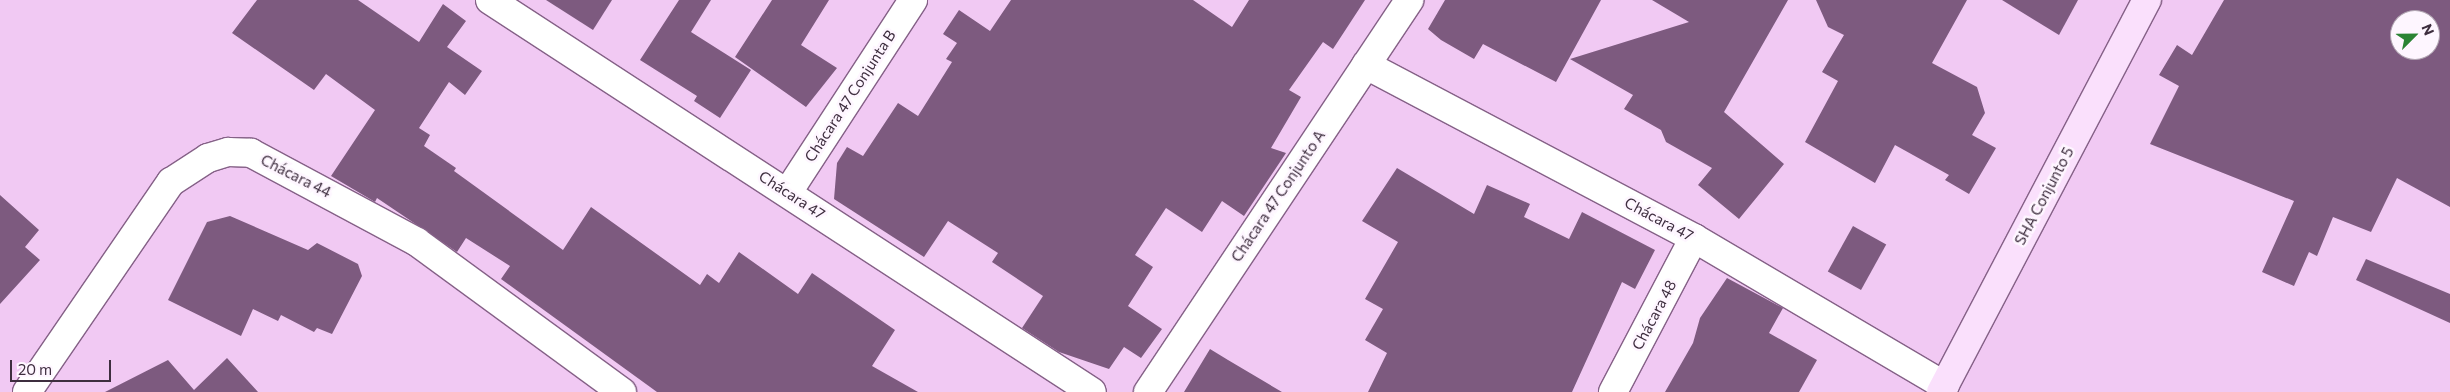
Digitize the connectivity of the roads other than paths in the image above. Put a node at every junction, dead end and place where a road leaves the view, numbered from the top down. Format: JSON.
{"nodes":[{"id":1,"x":490,"y":0,"type":"edge"},
{"id":2,"x":913,"y":0,"type":"edge"},
{"id":3,"x":1408,"y":0,"type":"edge"},
{"id":4,"x":2147,"y":0,"type":"edge"},
{"id":5,"x":1366,"y":65,"type":"junction"},
{"id":6,"x":788,"y":192,"type":"junction"},
{"id":7,"x":1694,"y":238,"type":"junction"},
{"id":8,"x":1943,"y":389,"type":"edge"},
{"id":9,"x":27,"y":392,"type":"edge"},
{"id":10,"x":622,"y":392,"type":"edge"},
{"id":11,"x":1092,"y":392,"type":"edge"},
{"id":12,"x":1148,"y":392,"type":"edge"},
{"id":13,"x":1613,"y":392,"type":"edge"}],
"edges":[{"from":1,"to":6,"type":"street","name":"Chácara 47"},
{"from":2,"to":6,"type":"street","name":"Chácara 47 Conjunta B"},
{"from":3,"to":5,"type":"street","name":"Chácara 47 Conjunto A"},
{"from":4,"to":8,"type":"street","name":"SHA Conjunto 5"},
{"from":5,"to":7,"type":"street","name":"Chácara 47"},
{"from":5,"to":12,"type":"street","name":"Chácara 47 Conjunto A"},
{"from":6,"to":11,"type":"street","name":"Chácara 47"},
{"from":7,"to":8,"type":"street","name":"Chácara 47"},
{"from":7,"to":13,"type":"street","name":"Chácara 48"},
{"from":9,"to":10,"type":"street","name":"Chácara 44"}]}
